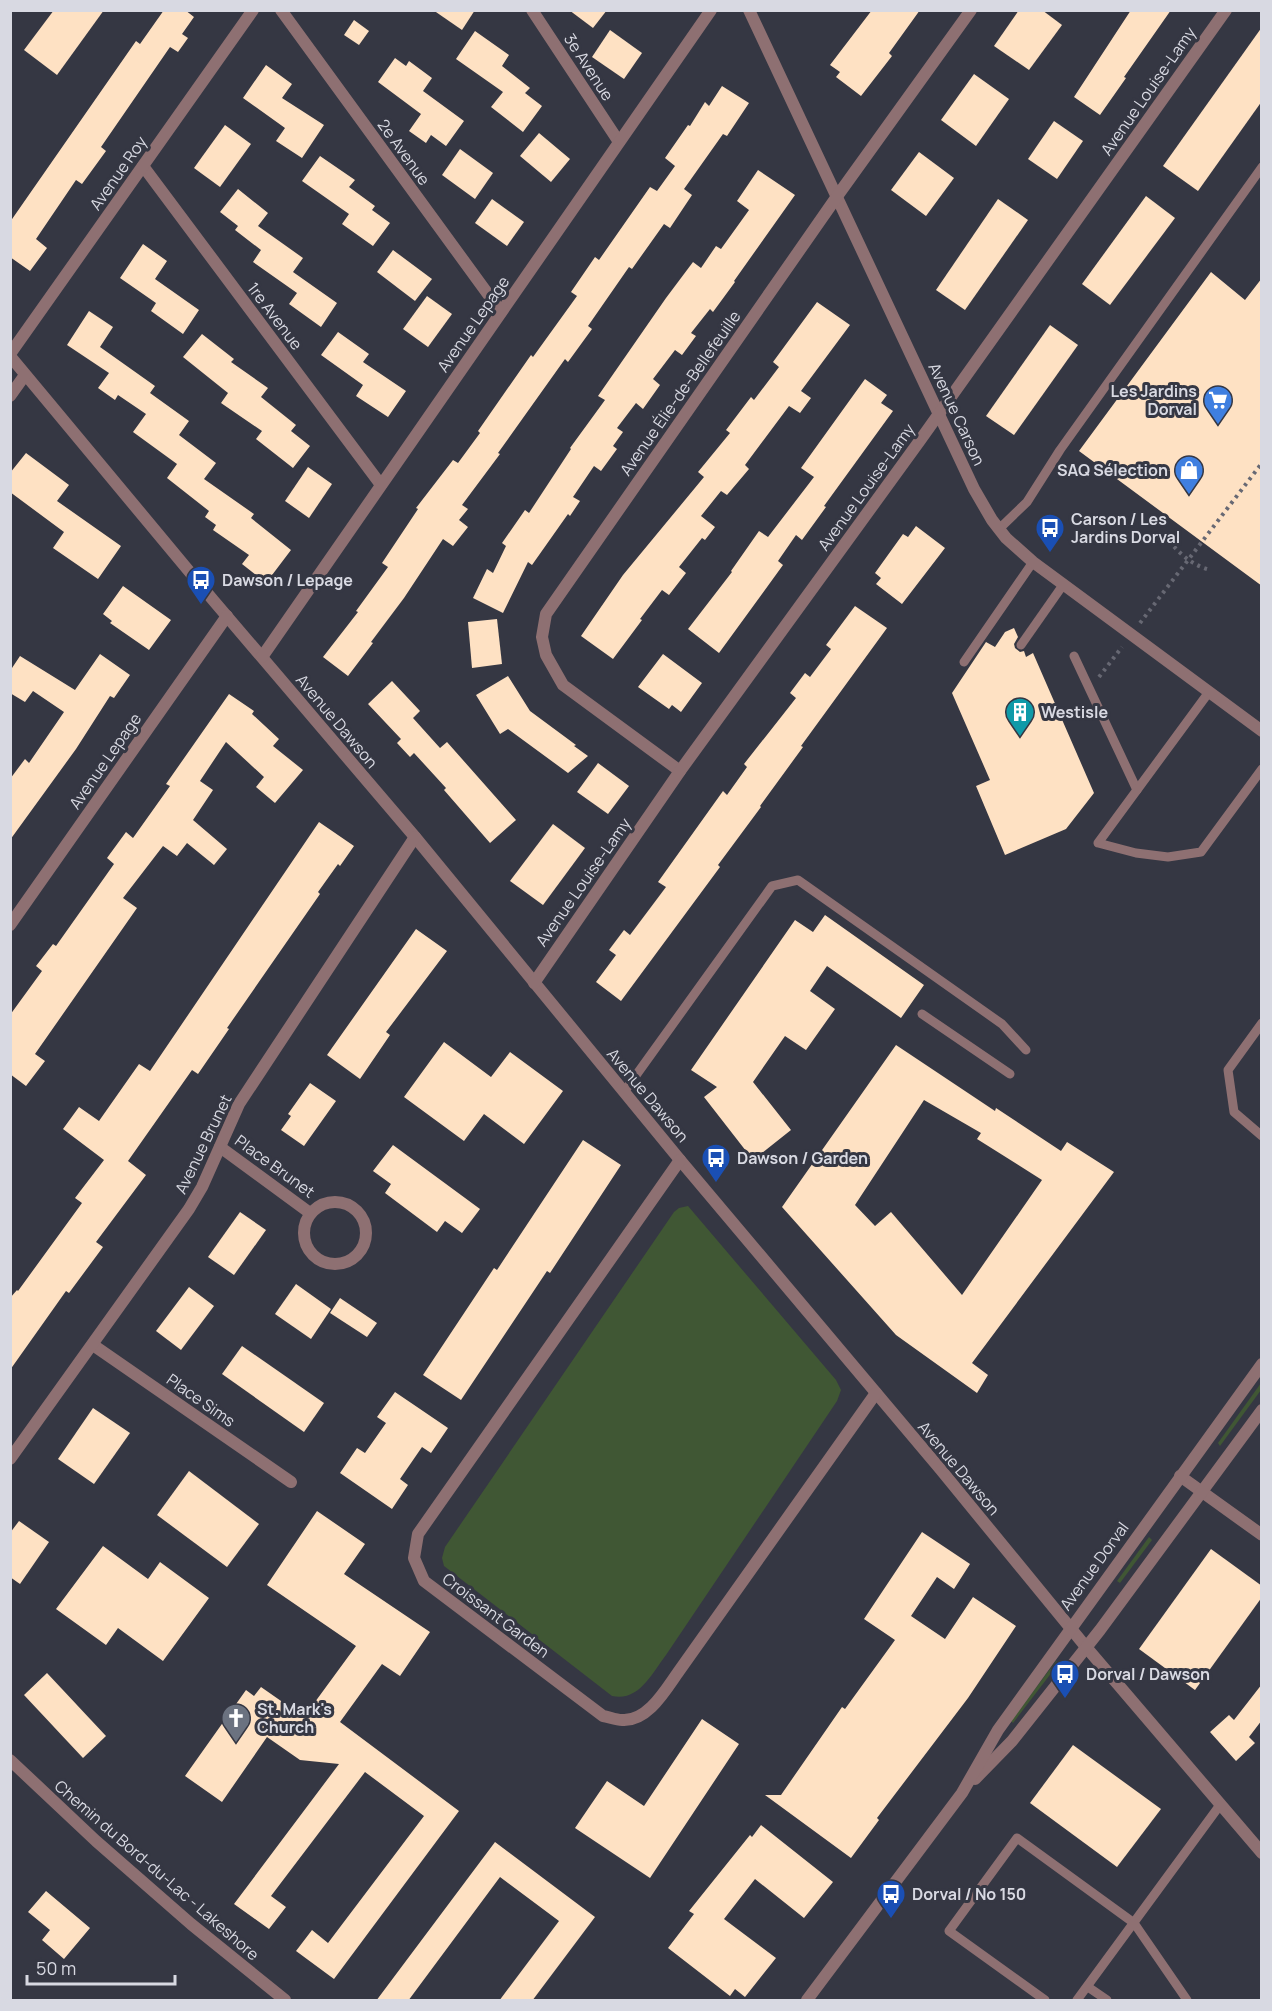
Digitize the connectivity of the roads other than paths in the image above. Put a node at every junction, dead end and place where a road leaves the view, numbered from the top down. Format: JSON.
{"nodes":[{"id":1,"x":253,"y":10,"type":"edge"},
{"id":2,"x":281,"y":10,"type":"edge"},
{"id":3,"x":532,"y":10,"type":"edge"},
{"id":4,"x":711,"y":10,"type":"edge"},
{"id":5,"x":749,"y":10,"type":"edge"},
{"id":6,"x":971,"y":10,"type":"edge"},
{"id":7,"x":1226,"y":10,"type":"edge"},
{"id":8,"x":619,"y":142,"type":"junction"},
{"id":9,"x":143,"y":166,"type":"junction"},
{"id":10,"x":1262,"y":167,"type":"edge"},
{"id":11,"x":837,"y":195,"type":"junction"},
{"id":12,"x":501,"y":312,"type":"junction"},
{"id":13,"x":10,"y":355,"type":"edge"},
{"id":14,"x":26,"y":375,"type":"junction"},
{"id":15,"x":10,"y":396,"type":"edge"},
{"id":16,"x":939,"y":414,"type":"junction"},
{"id":17,"x":381,"y":485,"type":"junction"},
{"id":18,"x":999,"y":530,"type":"junction"},
{"id":19,"x":1033,"y":562,"type":"junction"},
{"id":20,"x":1063,"y":585,"type":"junction"},
{"id":21,"x":227,"y":616,"type":"junction"},
{"id":22,"x":1021,"y":645,"type":"dead end"},
{"id":23,"x":1074,"y":656,"type":"dead end"},
{"id":24,"x":262,"y":657,"type":"junction"},
{"id":25,"x":964,"y":662,"type":"dead end"},
{"id":26,"x":1209,"y":692,"type":"junction"},
{"id":27,"x":1262,"y":731,"type":"edge"},
{"id":28,"x":1262,"y":769,"type":"edge"},
{"id":29,"x":680,"y":771,"type":"junction"},
{"id":30,"x":1137,"y":790,"type":"junction"},
{"id":31,"x":415,"y":837,"type":"junction"},
{"id":32,"x":10,"y":925,"type":"edge"},
{"id":33,"x":534,"y":983,"type":"junction"},
{"id":34,"x":922,"y":1014,"type":"dead end"},
{"id":35,"x":1262,"y":1023,"type":"edge"},
{"id":36,"x":1026,"y":1050,"type":"dead end"},
{"id":37,"x":1010,"y":1074,"type":"dead end"},
{"id":38,"x":624,"y":1092,"type":"junction"},
{"id":39,"x":1262,"y":1136,"type":"edge"},
{"id":40,"x":220,"y":1147,"type":"junction"},
{"id":41,"x":680,"y":1160,"type":"junction"},
{"id":42,"x":310,"y":1213,"type":"junction"},
{"id":43,"x":93,"y":1345,"type":"junction"},
{"id":44,"x":1262,"y":1364,"type":"edge"},
{"id":45,"x":876,"y":1393,"type":"junction"},
{"id":46,"x":1262,"y":1410,"type":"edge"},
{"id":47,"x":10,"y":1459,"type":"edge"},
{"id":48,"x":1180,"y":1476,"type":"junction"},
{"id":49,"x":291,"y":1482,"type":"dead end"},
{"id":50,"x":1202,"y":1493,"type":"junction"},
{"id":51,"x":1262,"y":1535,"type":"edge"},
{"id":52,"x":1070,"y":1628,"type":"junction"},
{"id":53,"x":1086,"y":1647,"type":"junction"},
{"id":54,"x":10,"y":1760,"type":"edge"},
{"id":55,"x":962,"y":1793,"type":"junction"},
{"id":56,"x":1220,"y":1805,"type":"junction"},
{"id":57,"x":1262,"y":1853,"type":"edge"},
{"id":58,"x":1134,"y":1923,"type":"junction"},
{"id":59,"x":1088,"y":1987,"type":"junction"},
{"id":60,"x":285,"y":2001,"type":"edge"},
{"id":61,"x":807,"y":2001,"type":"edge"},
{"id":62,"x":1045,"y":2001,"type":"edge"},
{"id":63,"x":1077,"y":2001,"type":"edge"},
{"id":64,"x":1107,"y":2001,"type":"edge"},
{"id":65,"x":1186,"y":2001,"type":"edge"}],
"edges":[{"from":1,"to":9,"type":"street","name":"Avenue Roy"},
{"from":2,"to":12,"type":"street","name":"2e Avenue"},
{"from":3,"to":8,"type":"street","name":"3e Avenue"},
{"from":4,"to":8,"type":"street","name":"Avenue Lepage"},
{"from":5,"to":11,"type":"street","name":"Avenue Carson"},
{"from":6,"to":11,"type":"street","name":"Avenue Élie-de-Bellefeuille"},
{"from":7,"to":16,"type":"street","name":"Avenue Louise-Lamy"},
{"from":8,"to":12,"type":"street","name":"Avenue Lepage"},
{"from":9,"to":13,"type":"street","name":"Avenue Roy"},
{"from":9,"to":17,"type":"street","name":"1re Avenue"},
{"from":10,"to":18,"type":"lane"},
{"from":11,"to":16,"type":"street","name":"Avenue Carson"},
{"from":11,"to":29,"type":"street","name":"Avenue Élie-de-Bellefeuille"},
{"from":12,"to":17,"type":"street","name":"Avenue Lepage"},
{"from":13,"to":14,"type":"street","name":"Avenue Dawson"},
{"from":14,"to":15,"type":"street"},
{"from":14,"to":21,"type":"street","name":"Avenue Dawson"},
{"from":16,"to":18,"type":"street","name":"Avenue Carson"},
{"from":16,"to":29,"type":"street","name":"Avenue Louise-Lamy"},
{"from":17,"to":24,"type":"street","name":"Avenue Lepage"},
{"from":18,"to":19,"type":"street","name":"Avenue Carson"},
{"from":19,"to":20,"type":"street","name":"Avenue Carson"},
{"from":19,"to":25,"type":"lane"},
{"from":20,"to":22,"type":"lane"},
{"from":20,"to":26,"type":"street","name":"Avenue Carson"},
{"from":21,"to":24,"type":"street","name":"Avenue Dawson"},
{"from":21,"to":32,"type":"street","name":"Avenue Lepage"},
{"from":23,"to":30,"type":"lane"},
{"from":24,"to":31,"type":"street","name":"Avenue Dawson"},
{"from":26,"to":27,"type":"street","name":"Avenue Carson"},
{"from":26,"to":30,"type":"lane"},
{"from":28,"to":30,"type":"lane"},
{"from":29,"to":33,"type":"street","name":"Avenue Louise-Lamy"},
{"from":31,"to":33,"type":"street","name":"Avenue Dawson"},
{"from":31,"to":40,"type":"street","name":"Avenue Brunet"},
{"from":33,"to":38,"type":"street","name":"Avenue Dawson"},
{"from":34,"to":37,"type":"lane"},
{"from":35,"to":39,"type":"lane"},
{"from":36,"to":38,"type":"lane"},
{"from":38,"to":41,"type":"street","name":"Avenue Dawson"},
{"from":40,"to":42,"type":"street","name":"Place Brunet"},
{"from":40,"to":43,"type":"street","name":"Avenue Brunet"},
{"from":41,"to":45,"type":"street","name":"Avenue Dawson"},
{"from":41,"to":45,"type":"street","name":"Croissant Garden"},
{"from":42,"to":42,"type":"street","name":"Place Brunet"},
{"from":43,"to":47,"type":"street","name":"Avenue Brunet"},
{"from":43,"to":49,"type":"street","name":"Place Sims"},
{"from":44,"to":48,"type":"street","name":"Avenue Dorval"},
{"from":45,"to":52,"type":"street","name":"Avenue Dawson"},
{"from":46,"to":50,"type":"street","name":"Avenue Dorval"},
{"from":48,"to":50,"type":"street"},
{"from":48,"to":52,"type":"street","name":"Avenue Dorval"},
{"from":50,"to":51,"type":"street"},
{"from":50,"to":53,"type":"street","name":"Avenue Dorval"},
{"from":52,"to":53,"type":"street","name":"Avenue Dawson"},
{"from":52,"to":55,"type":"street","name":"Avenue Dorval"},
{"from":53,"to":55,"type":"street","name":"Avenue Dorval"},
{"from":53,"to":56,"type":"street","name":"Avenue Dawson"},
{"from":54,"to":60,"type":"street","name":"Chemin du Bord-du-Lac - Lakeshore"},
{"from":55,"to":61,"type":"street","name":"Avenue Dorval"},
{"from":56,"to":57,"type":"street","name":"Avenue Dawson"},
{"from":56,"to":58,"type":"lane"},
{"from":58,"to":59,"type":"lane"},
{"from":58,"to":62,"type":"lane"},
{"from":58,"to":65,"type":"lane"},
{"from":59,"to":63,"type":"lane"},
{"from":59,"to":64,"type":"lane"}]}
